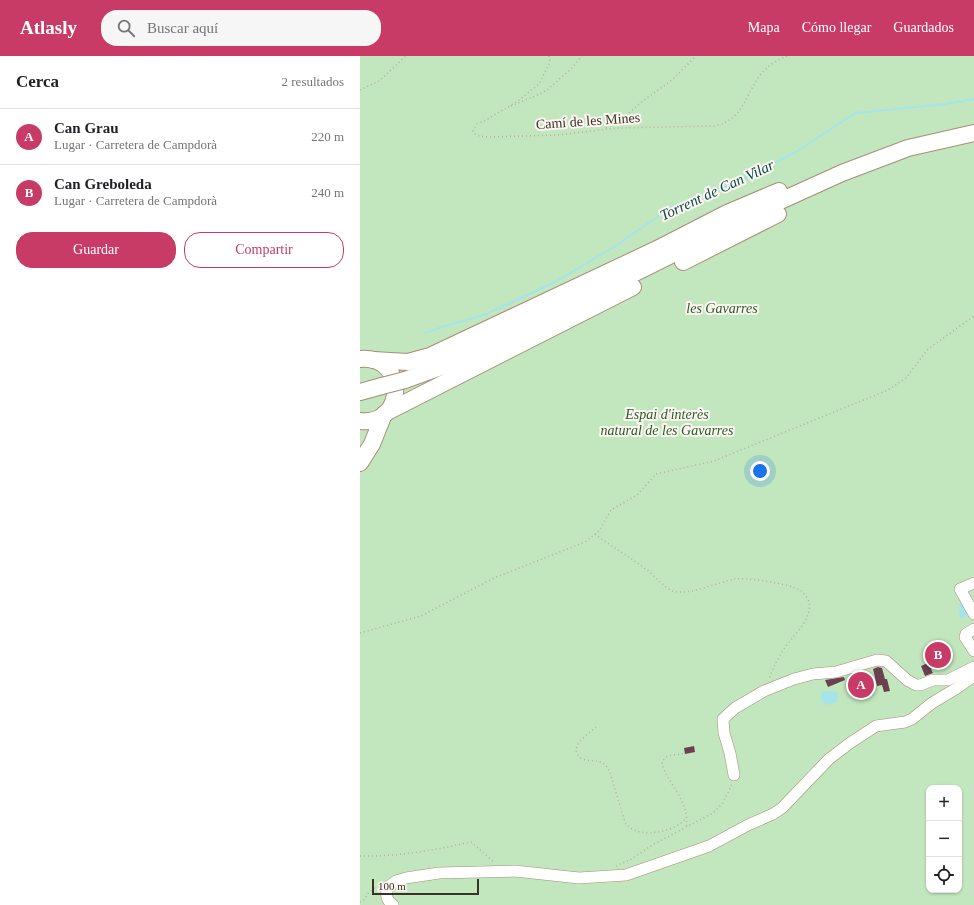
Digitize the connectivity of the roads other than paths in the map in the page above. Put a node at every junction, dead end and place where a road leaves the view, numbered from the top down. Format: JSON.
{"nodes":[{"id":1,"x":974,"y":133,"type":"edge"},
{"id":2,"x":934,"y":142,"type":"junction"},
{"id":3,"x":842,"y":172,"type":"junction"},
{"id":4,"x":367,"y":360,"type":"edge"},
{"id":5,"x":360,"y":392,"type":"edge"},
{"id":6,"x":386,"y":413,"type":"junction"},
{"id":7,"x":360,"y":421,"type":"edge"},
{"id":8,"x":360,"y":427,"type":"edge"},
{"id":9,"x":362,"y":461,"type":"edge"},
{"id":10,"x":974,"y":583,"type":"edge"},
{"id":11,"x":974,"y":614,"type":"edge"},
{"id":12,"x":974,"y":629,"type":"edge"},
{"id":13,"x":974,"y":651,"type":"edge"},
{"id":14,"x":974,"y":667,"type":"edge"},
{"id":15,"x":974,"y":676,"type":"edge"},
{"id":16,"x":734,"y":775,"type":"road end"},
{"id":17,"x":393,"y":905,"type":"edge"}],
"edges":[{"from":1,"to":2,"type":"highway"},
{"from":2,"to":3,"type":"highway"},
{"from":2,"to":6,"type":"highway"},
{"from":3,"to":4,"type":"highway"},
{"from":3,"to":5,"type":"highway","bridge":true},
{"from":4,"to":6,"type":"highway"},
{"from":6,"to":7,"type":"highway"},
{"from":6,"to":9,"type":"highway"},
{"from":8,"to":9,"type":"highway"},
{"from":10,"to":11,"type":"street"},
{"from":12,"to":13,"type":"street"},
{"from":14,"to":16,"type":"street"},
{"from":15,"to":17,"type":"street"}]}
